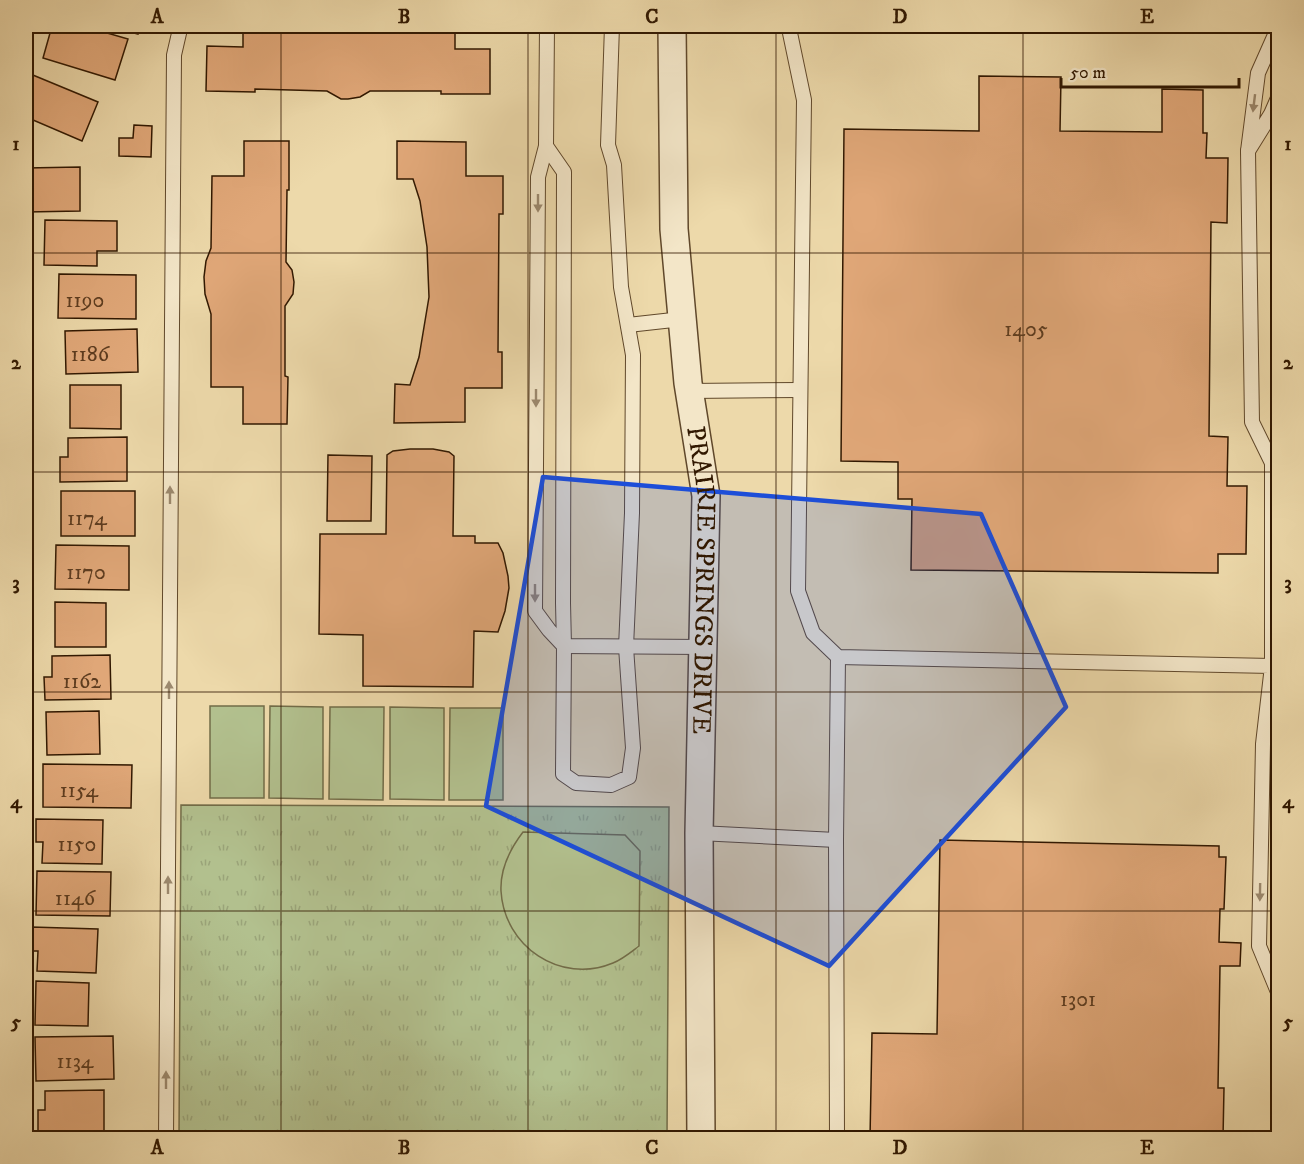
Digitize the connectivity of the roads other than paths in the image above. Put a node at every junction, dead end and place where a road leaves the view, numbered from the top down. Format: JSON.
{"nodes":[{"id":1,"x":183,"y":26,"type":"edge"},
{"id":2,"x":547,"y":26,"type":"edge"},
{"id":3,"x":572,"y":26,"type":"edge"},
{"id":4,"x":672,"y":26,"type":"edge"},
{"id":5,"x":790,"y":26,"type":"edge"},
{"id":6,"x":1278,"y":28,"type":"edge"},
{"id":7,"x":1278,"y":98,"type":"edge"},
{"id":8,"x":546,"y":146,"type":"junction"},
{"id":9,"x":1248,"y":151,"type":"junction"},
{"id":10,"x":682,"y":318,"type":"junction"},
{"id":11,"x":628,"y":325,"type":"junction"},
{"id":12,"x":800,"y":390,"type":"junction"},
{"id":13,"x":689,"y":391,"type":"junction"},
{"id":14,"x":564,"y":646,"type":"junction"},
{"id":15,"x":626,"y":647,"type":"junction"},
{"id":16,"x":703,"y":647,"type":"junction"},
{"id":17,"x":838,"y":657,"type":"junction"},
{"id":18,"x":1272,"y":666,"type":"junction"},
{"id":19,"x":1278,"y":687,"type":"edge"},
{"id":20,"x":699,"y":833,"type":"junction"},
{"id":21,"x":836,"y":840,"type":"junction"},
{"id":22,"x":1278,"y":992,"type":"edge"},
{"id":23,"x":166,"y":1138,"type":"edge"},
{"id":24,"x":701,"y":1138,"type":"edge"},
{"id":25,"x":837,"y":1138,"type":"edge"}],
"edges":[{"from":23,"to":1,"type":"lane","one_way":true},
{"from":2,"to":8,"type":"lane"},
{"from":3,"to":11,"type":"lane"},
{"from":4,"to":10,"type":"street","name":"PRAIRIE SPRINGS DRIVE"},
{"from":5,"to":12,"type":"lane"},
{"from":6,"to":9,"type":"lane","one_way":true},
{"from":7,"to":9,"type":"lane"},
{"from":8,"to":14,"type":"lane"},
{"from":8,"to":14,"type":"lane","one_way":true},
{"from":9,"to":18,"type":"lane"},
{"from":10,"to":11,"type":"lane"},
{"from":10,"to":13,"type":"street","name":"PRAIRIE SPRINGS DRIVE"},
{"from":11,"to":15,"type":"lane"},
{"from":12,"to":13,"type":"lane"},
{"from":12,"to":17,"type":"lane"},
{"from":13,"to":16,"type":"street","name":"PRAIRIE SPRINGS DRIVE"},
{"from":14,"to":15,"type":"lane"},
{"from":14,"to":15,"type":"lane"},
{"from":15,"to":16,"type":"lane"},
{"from":16,"to":20,"type":"street","name":"PRAIRIE SPRINGS DRIVE"},
{"from":17,"to":18,"type":"lane"},
{"from":17,"to":21,"type":"lane"},
{"from":18,"to":19,"type":"lane"},
{"from":18,"to":22,"type":"lane","one_way":true},
{"from":20,"to":21,"type":"lane"},
{"from":20,"to":24,"type":"street","name":"PRAIRIE SPRINGS DRIVE"},
{"from":21,"to":25,"type":"lane"}]}
